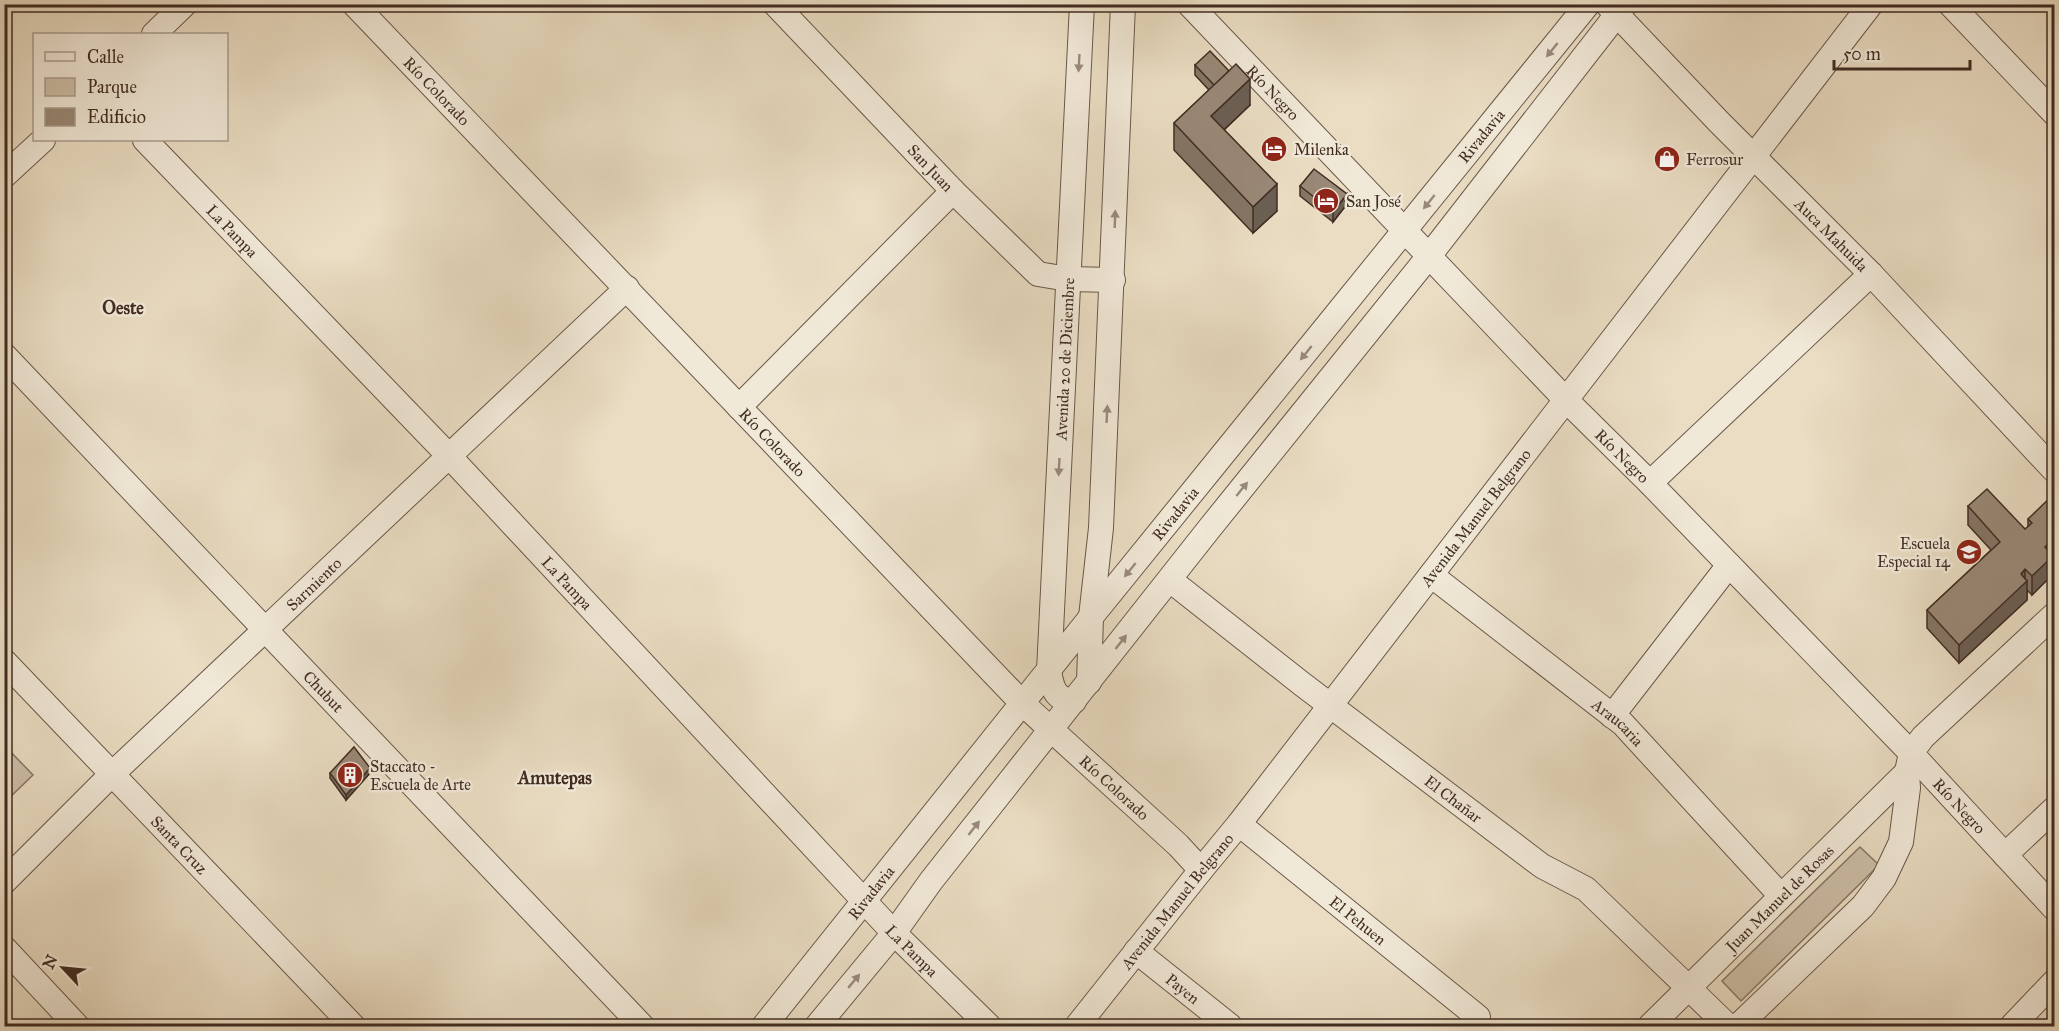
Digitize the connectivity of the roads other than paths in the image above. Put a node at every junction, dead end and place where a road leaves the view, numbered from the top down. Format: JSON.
{"nodes":[{"id":1,"x":185,"y":4,"type":"edge"},
{"id":2,"x":354,"y":4,"type":"edge"},
{"id":3,"x":775,"y":4,"type":"edge"},
{"id":4,"x":1082,"y":4,"type":"edge"},
{"id":5,"x":1124,"y":4,"type":"edge"},
{"id":6,"x":1189,"y":4,"type":"edge"},
{"id":7,"x":1588,"y":4,"type":"edge"},
{"id":8,"x":1871,"y":4,"type":"edge"},
{"id":9,"x":1950,"y":4,"type":"edge"},
{"id":10,"x":1616,"y":8,"type":"edge"},
{"id":11,"x":155,"y":33,"type":"edge"},
{"id":12,"x":2055,"y":113,"type":"edge"},
{"id":13,"x":42,"y":141,"type":"edge"},
{"id":14,"x":146,"y":141,"type":"edge"},
{"id":15,"x":1753,"y":156,"type":"junction"},
{"id":16,"x":4,"y":176,"type":"edge"},
{"id":17,"x":952,"y":191,"type":"junction"},
{"id":18,"x":1405,"y":231,"type":"junction"},
{"id":19,"x":1429,"y":256,"type":"junction"},
{"id":20,"x":1871,"y":274,"type":"junction"},
{"id":21,"x":1068,"y":279,"type":"junction"},
{"id":22,"x":1113,"y":280,"type":"junction"},
{"id":23,"x":627,"y":288,"type":"junction"},
{"id":24,"x":4,"y":355,"type":"edge"},
{"id":25,"x":1566,"y":400,"type":"junction"},
{"id":26,"x":739,"y":407,"type":"junction"},
{"id":27,"x":450,"y":457,"type":"junction"},
{"id":28,"x":2055,"y":470,"type":"edge"},
{"id":29,"x":1650,"y":483,"type":"junction"},
{"id":30,"x":1728,"y":565,"type":"junction"},
{"id":31,"x":1431,"y":574,"type":"junction"},
{"id":32,"x":1170,"y":580,"type":"junction"},
{"id":33,"x":2055,"y":615,"type":"edge"},
{"id":34,"x":1092,"y":617,"type":"junction"},
{"id":35,"x":264,"y":628,"type":"junction"},
{"id":36,"x":4,"y":661,"type":"edge"},
{"id":37,"x":1049,"y":671,"type":"junction"},
{"id":38,"x":1089,"y":682,"type":"junction"},
{"id":39,"x":1074,"y":701,"type":"junction"},
{"id":40,"x":1023,"y":704,"type":"junction"},
{"id":41,"x":1330,"y":706,"type":"junction"},
{"id":42,"x":1611,"y":716,"type":"junction"},
{"id":43,"x":1051,"y":730,"type":"junction"},
{"id":44,"x":1909,"y":762,"type":"junction"},
{"id":45,"x":111,"y":775,"type":"junction"},
{"id":46,"x":2055,"y":809,"type":"edge"},
{"id":47,"x":1239,"y":824,"type":"junction"},
{"id":48,"x":2005,"y":855,"type":"junction"},
{"id":49,"x":1201,"y":870,"type":"junction"},
{"id":50,"x":4,"y":882,"type":"edge"},
{"id":51,"x":1781,"y":896,"type":"junction"},
{"id":52,"x":866,"y":902,"type":"junction"},
{"id":53,"x":2055,"y":908,"type":"edge"},
{"id":54,"x":894,"y":933,"type":"junction"},
{"id":55,"x":4,"y":948,"type":"edge"},
{"id":56,"x":1136,"y":951,"type":"junction"},
{"id":57,"x":2055,"y":982,"type":"edge"},
{"id":58,"x":1689,"y":988,"type":"junction"},
{"id":59,"x":1478,"y":1017,"type":"dead end"},
{"id":60,"x":77,"y":1026,"type":"edge"},
{"id":61,"x":353,"y":1026,"type":"edge"},
{"id":62,"x":642,"y":1026,"type":"edge"},
{"id":63,"x":765,"y":1026,"type":"edge"},
{"id":64,"x":817,"y":1026,"type":"edge"},
{"id":65,"x":989,"y":1026,"type":"edge"},
{"id":66,"x":1077,"y":1026,"type":"edge"},
{"id":67,"x":1230,"y":1026,"type":"edge"},
{"id":68,"x":1650,"y":1026,"type":"edge"},
{"id":69,"x":1728,"y":1026,"type":"edge"},
{"id":70,"x":1738,"y":1026,"type":"edge"},
{"id":71,"x":2012,"y":1026,"type":"edge"}],
"edges":[{"from":1,"to":11,"type":"street"},
{"from":2,"to":23,"type":"street","name":"Río Colorado"},
{"from":3,"to":17,"type":"street","name":"San Juan"},
{"from":4,"to":21,"type":"street","name":"Avenida 20 de Diciembre","one_way":true},
{"from":22,"to":5,"type":"street","one_way":true},
{"from":6,"to":18,"type":"street","name":"Río Negro"},
{"from":7,"to":18,"type":"street","name":"Rivadavia","one_way":true},
{"from":8,"to":15,"type":"street","name":"Avenida Manuel Belgrano"},
{"from":9,"to":12,"type":"street"},
{"from":10,"to":15,"type":"street","name":"Auca Mahuida"},
{"from":10,"to":19,"type":"street","name":"Rivadavia"},
{"from":13,"to":16,"type":"street"},
{"from":14,"to":27,"type":"street","name":"La Pampa"},
{"from":15,"to":20,"type":"street","name":"Auca Mahuida"},
{"from":15,"to":25,"type":"street","name":"Avenida Manuel Belgrano"},
{"from":17,"to":21,"type":"street","name":"San Juan"},
{"from":17,"to":26,"type":"street"},
{"from":18,"to":19,"type":"street","name":"Río Negro"},
{"from":18,"to":34,"type":"street","name":"Rivadavia","one_way":true},
{"from":19,"to":25,"type":"street","name":"Río Negro"},
{"from":32,"to":19,"type":"street","name":"Rivadavia","one_way":true},
{"from":20,"to":28,"type":"street","name":"Auca Mahuida"},
{"from":20,"to":29,"type":"street"},
{"from":21,"to":22,"type":"street","name":"San Juan"},
{"from":21,"to":37,"type":"street","name":"Avenida 20 de Diciembre","one_way":true},
{"from":34,"to":22,"type":"street","one_way":true},
{"from":23,"to":26,"type":"street","name":"Río Colorado"},
{"from":23,"to":27,"type":"street","name":"Sarmiento"},
{"from":24,"to":35,"type":"street","name":"Chubut"},
{"from":25,"to":29,"type":"street","name":"Río Negro"},
{"from":25,"to":31,"type":"street","name":"Avenida Manuel Belgrano"},
{"from":26,"to":40,"type":"street","name":"Río Colorado"},
{"from":27,"to":35,"type":"street","name":"Sarmiento"},
{"from":27,"to":52,"type":"street","name":"La Pampa"},
{"from":29,"to":30,"type":"street","name":"Río Negro"},
{"from":30,"to":42,"type":"street"},
{"from":30,"to":44,"type":"street","name":"Río Negro"},
{"from":31,"to":41,"type":"street","name":"Avenida Manuel Belgrano"},
{"from":31,"to":42,"type":"street","name":"Araucaria"},
{"from":38,"to":32,"type":"street","name":"Rivadavia","one_way":true},
{"from":32,"to":41,"type":"street","name":"El Chañar"},
{"from":33,"to":44,"type":"street","name":"Juan Manuel de Rosas"},
{"from":34,"to":37,"type":"street","name":"Rivadavia"},
{"from":34,"to":38,"type":"street"},
{"from":35,"to":45,"type":"street","name":"Sarmiento"},
{"from":35,"to":62,"type":"street","name":"Chubut"},
{"from":36,"to":45,"type":"street","name":"Santa Cruz"},
{"from":37,"to":39,"type":"street","name":"Avenida 20 de Diciembre"},
{"from":37,"to":40,"type":"street","name":"Rivadavia"},
{"from":38,"to":39,"type":"street","name":"Rivadavia"},
{"from":39,"to":43,"type":"street","name":"Rivadavia"},
{"from":40,"to":43,"type":"street","name":"Río Colorado"},
{"from":40,"to":52,"type":"street","name":"Rivadavia"},
{"from":41,"to":47,"type":"street","name":"Avenida Manuel Belgrano"},
{"from":41,"to":58,"type":"street","name":"El Chañar"},
{"from":42,"to":51,"type":"street","name":"Araucaria"},
{"from":43,"to":49,"type":"street","name":"Río Colorado"},
{"from":54,"to":43,"type":"street","name":"Rivadavia","one_way":true},
{"from":44,"to":48,"type":"street","name":"Río Negro"},
{"from":44,"to":51,"type":"street","name":"Juan Manuel de Rosas"},
{"from":44,"to":70,"type":"street"},
{"from":45,"to":50,"type":"street","name":"Sarmiento"},
{"from":45,"to":61,"type":"street","name":"Santa Cruz"},
{"from":46,"to":48,"type":"street"},
{"from":47,"to":49,"type":"street","name":"Avenida Manuel Belgrano"},
{"from":47,"to":59,"type":"street","name":"El Pehuen"},
{"from":48,"to":53,"type":"street","name":"Río Negro"},
{"from":49,"to":56,"type":"street","name":"Avenida Manuel Belgrano"},
{"from":51,"to":58,"type":"street","name":"Juan Manuel de Rosas"},
{"from":52,"to":54,"type":"street","name":"La Pampa"},
{"from":52,"to":63,"type":"street","name":"Rivadavia"},
{"from":64,"to":54,"type":"street","name":"Rivadavia","one_way":true},
{"from":54,"to":65,"type":"street","name":"La Pampa"},
{"from":55,"to":60,"type":"street"},
{"from":56,"to":66,"type":"street","name":"Avenida Manuel Belgrano"},
{"from":56,"to":67,"type":"street","name":"Payen"},
{"from":57,"to":71,"type":"street"},
{"from":58,"to":68,"type":"street","name":"Juan Manuel de Rosas"},
{"from":58,"to":69,"type":"street","name":"El Chañar"}]}
